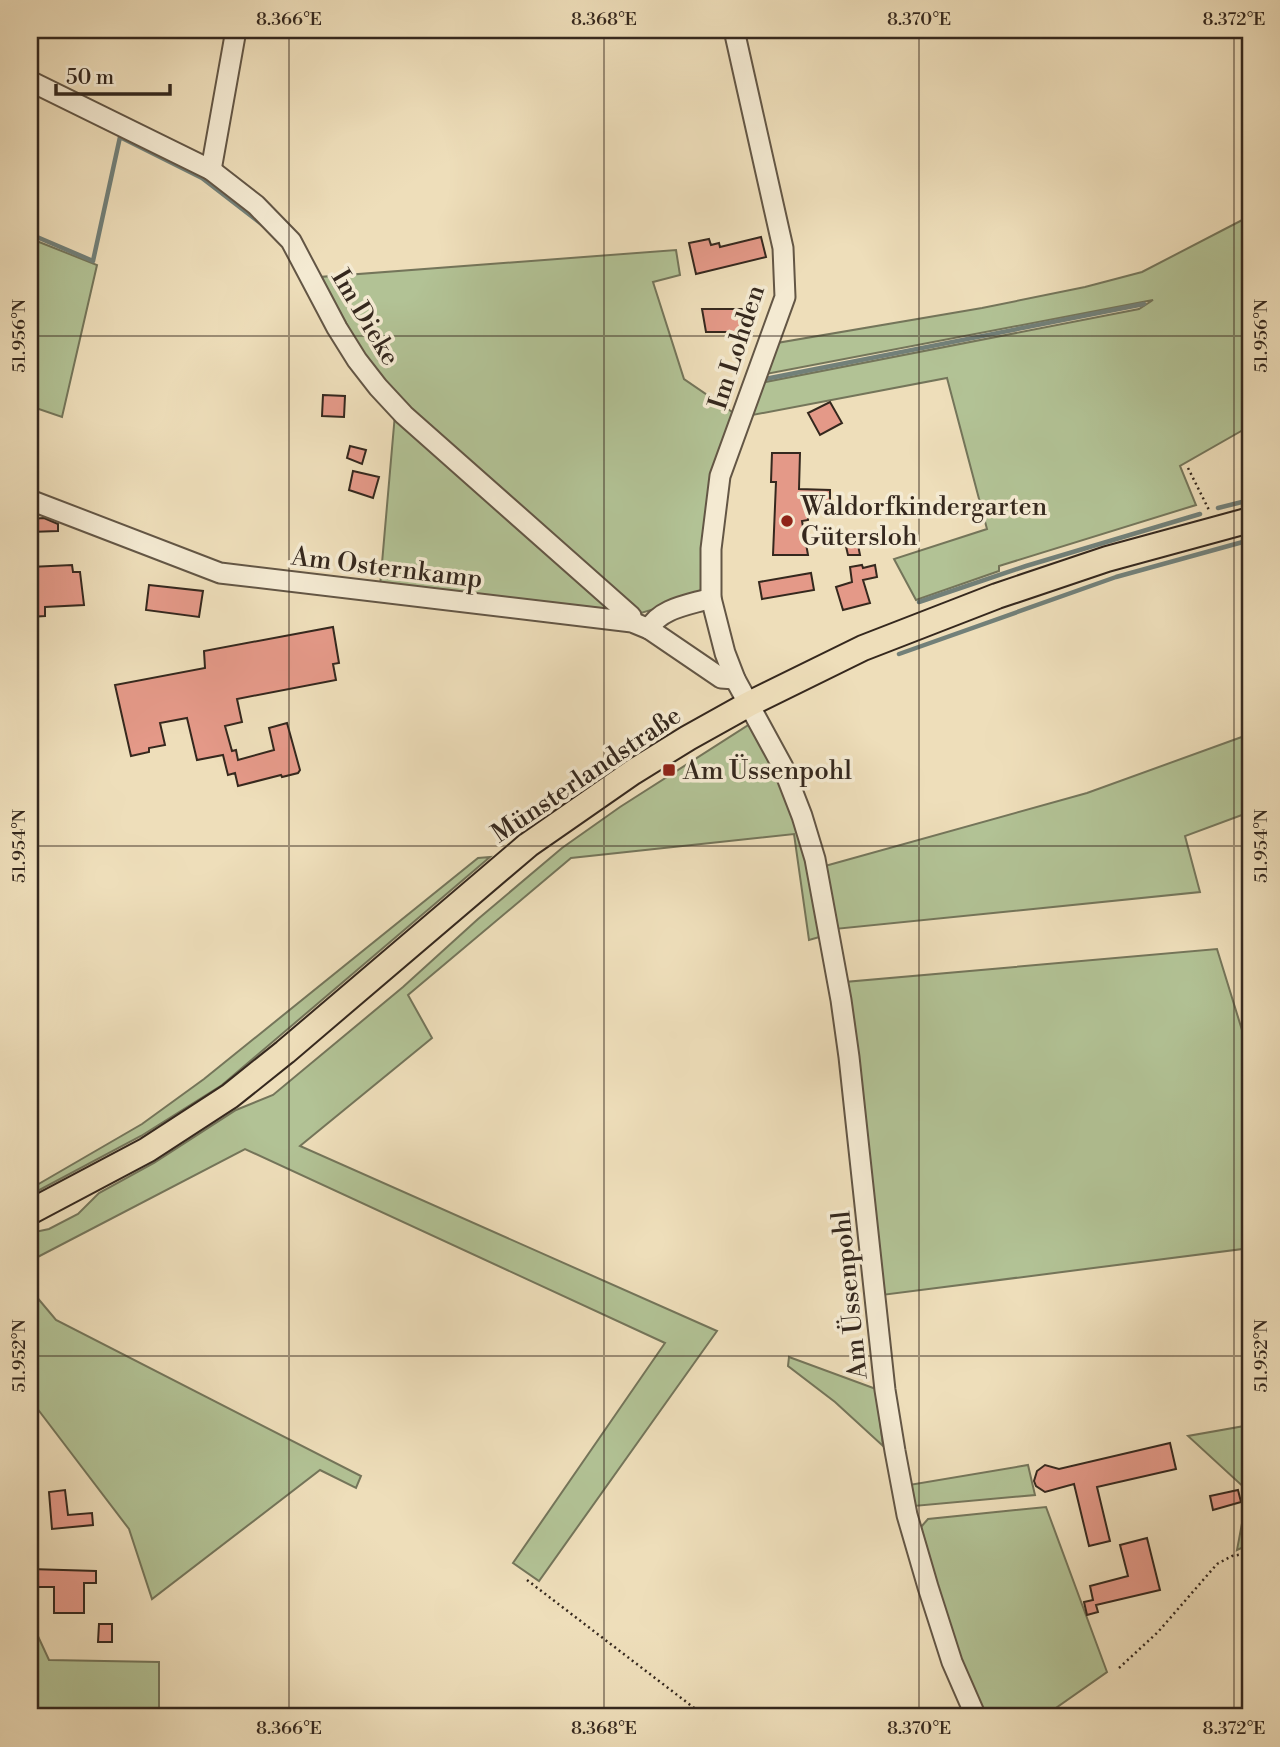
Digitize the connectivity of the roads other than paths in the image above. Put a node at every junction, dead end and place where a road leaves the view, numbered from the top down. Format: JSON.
{"nodes":[{"id":1,"x":236,"y":30,"type":"edge"},
{"id":2,"x":734,"y":30,"type":"edge"},
{"id":3,"x":30,"y":81,"type":"edge"},
{"id":4,"x":211,"y":170,"type":"junction"},
{"id":5,"x":30,"y":500,"type":"edge"},
{"id":6,"x":1250,"y":520,"type":"edge"},
{"id":7,"x":710,"y":598,"type":"junction"},
{"id":8,"x":640,"y":626,"type":"junction"},
{"id":9,"x":735,"y":679,"type":"junction"},
{"id":10,"x":749,"y":704,"type":"junction"},
{"id":11,"x":30,"y":1212,"type":"edge"},
{"id":12,"x":976,"y":1717,"type":"edge"}],
"edges":[{"from":1,"to":4,"type":"street"},
{"from":2,"to":7,"type":"street","name":"Im Lohden"},
{"from":3,"to":4,"type":"street","name":"Im Dieke"},
{"from":4,"to":8,"type":"street","name":"Im Dieke"},
{"from":5,"to":8,"type":"street","name":"Am Osternkamp"},
{"from":6,"to":10,"type":"main road","name":"Münsterlandstraße"},
{"from":7,"to":8,"type":"street"},
{"from":7,"to":9,"type":"street","name":"Im Lohden"},
{"from":8,"to":9,"type":"street","name":"Am Osternkamp"},
{"from":9,"to":10,"type":"street","name":"Im Lohden"},
{"from":10,"to":11,"type":"main road","name":"Münsterlandstraße"},
{"from":10,"to":12,"type":"street","name":"Am Üssenpohl"}]}
